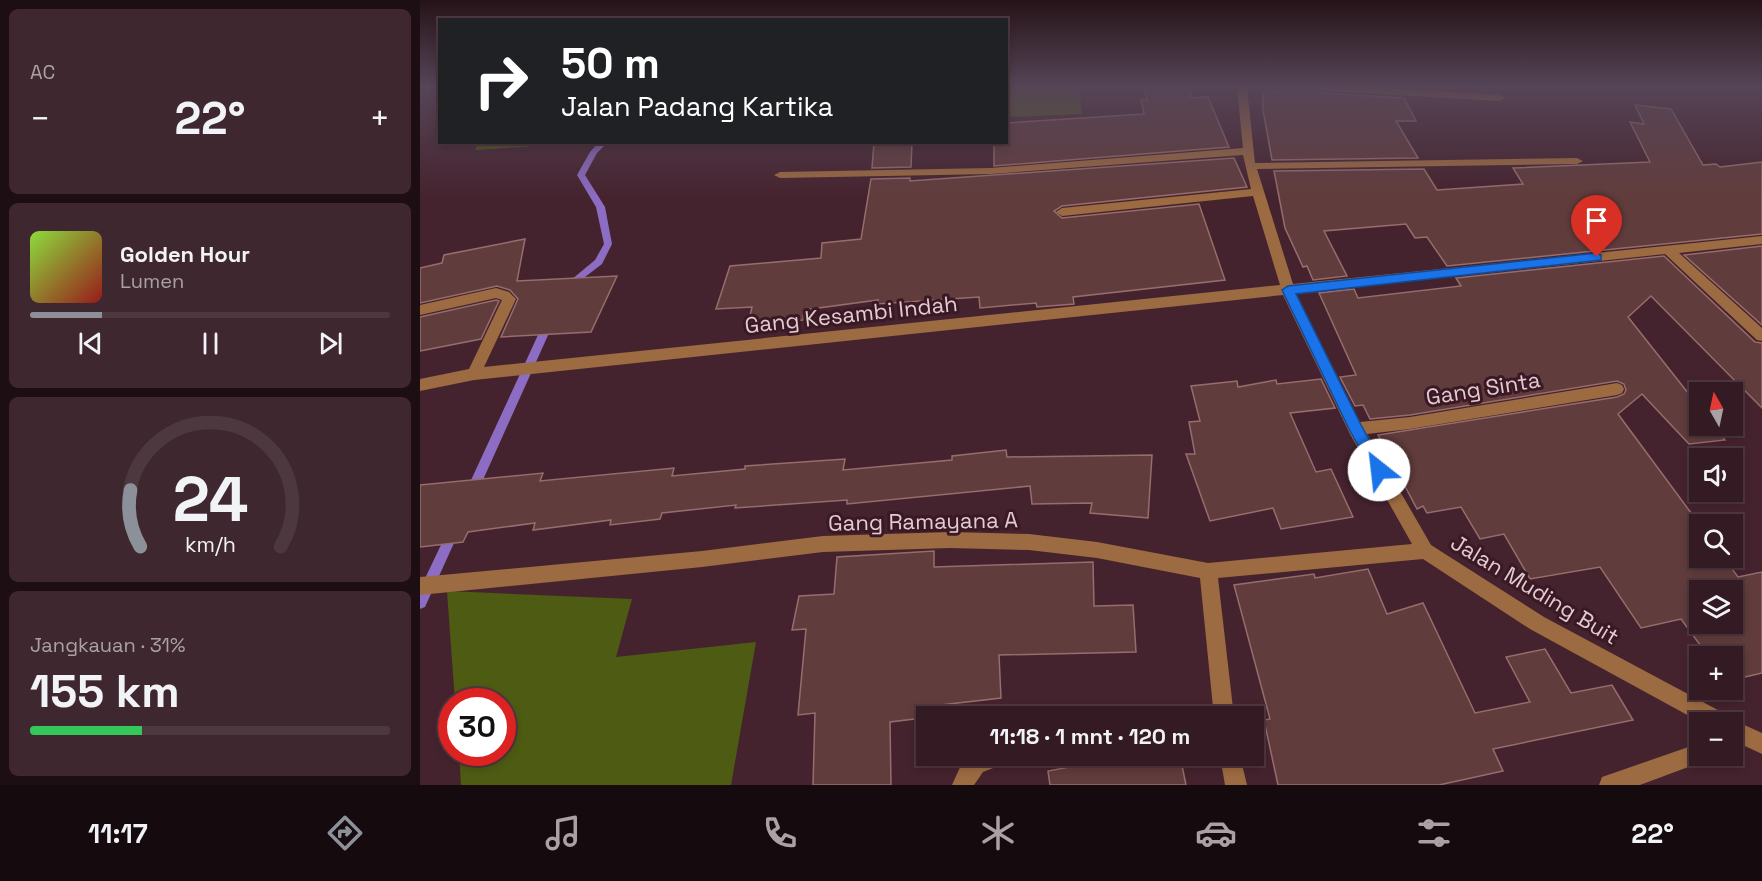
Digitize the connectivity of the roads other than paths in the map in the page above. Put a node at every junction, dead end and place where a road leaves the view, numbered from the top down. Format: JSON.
{"nodes":[{"id":1,"x":1246,"y":124,"type":"edge"},
{"id":2,"x":1249,"y":151,"type":"junction"},
{"id":3,"x":1577,"y":161,"type":"dead end"},
{"id":4,"x":1250,"y":166,"type":"junction"},
{"id":5,"x":780,"y":175,"type":"dead end"},
{"id":6,"x":1257,"y":192,"type":"junction"},
{"id":7,"x":1062,"y":212,"type":"dead end"},
{"id":8,"x":1762,"y":240,"type":"edge"},
{"id":9,"x":1668,"y":250,"type":"junction"},
{"id":10,"x":1288,"y":290,"type":"junction"},
{"id":11,"x":420,"y":310,"type":"edge"},
{"id":12,"x":1762,"y":336,"type":"edge"},
{"id":13,"x":474,"y":374,"type":"junction"},
{"id":14,"x":420,"y":385,"type":"edge"},
{"id":15,"x":1617,"y":389,"type":"dead end"},
{"id":16,"x":1356,"y":429,"type":"junction"},
{"id":17,"x":1425,"y":551,"type":"junction"},
{"id":18,"x":1208,"y":571,"type":"junction"},
{"id":19,"x":420,"y":586,"type":"edge"},
{"id":20,"x":1223,"y":706,"type":"edge"},
{"id":21,"x":1702,"y":712,"type":"edge"},
{"id":22,"x":1689,"y":757,"type":"edge"},
{"id":23,"x":973,"y":766,"type":"edge"},
{"id":24,"x":1232,"y":766,"type":"edge"},
{"id":25,"x":963,"y":785,"type":"edge"},
{"id":26,"x":1236,"y":785,"type":"edge"},
{"id":27,"x":1610,"y":785,"type":"edge"}],
"edges":[{"from":1,"to":2,"type":"street","name":"Jalan Muding Buit"},
{"from":2,"to":4,"type":"street","name":"Jalan Muding Buit"},
{"from":2,"to":5,"type":"street"},
{"from":3,"to":4,"type":"street"},
{"from":4,"to":6,"type":"street","name":"Jalan Muding Buit"},
{"from":6,"to":7,"type":"street"},
{"from":6,"to":10,"type":"street","name":"Jalan Muding Buit"},
{"from":8,"to":9,"type":"street","name":"Gang Kesambi Indah"},
{"from":9,"to":10,"type":"street","name":"Gang Kesambi Indah"},
{"from":9,"to":12,"type":"street"},
{"from":10,"to":13,"type":"street","name":"Gang Kesambi Indah"},
{"from":10,"to":16,"type":"street","name":"Jalan Muding Buit"},
{"from":11,"to":13,"type":"street"},
{"from":13,"to":14,"type":"street","name":"Gang Kesambi Indah"},
{"from":15,"to":16,"type":"street","name":"Gang Sinta"},
{"from":16,"to":17,"type":"street","name":"Jalan Muding Buit"},
{"from":17,"to":18,"type":"street","name":"Gang Ramayana A"},
{"from":17,"to":21,"type":"street","name":"Jalan Muding Buit"},
{"from":18,"to":19,"type":"street","name":"Gang Ramayana A"},
{"from":18,"to":20,"type":"street"},
{"from":22,"to":27,"type":"street"},
{"from":23,"to":25,"type":"street"},
{"from":24,"to":26,"type":"street"}]}
